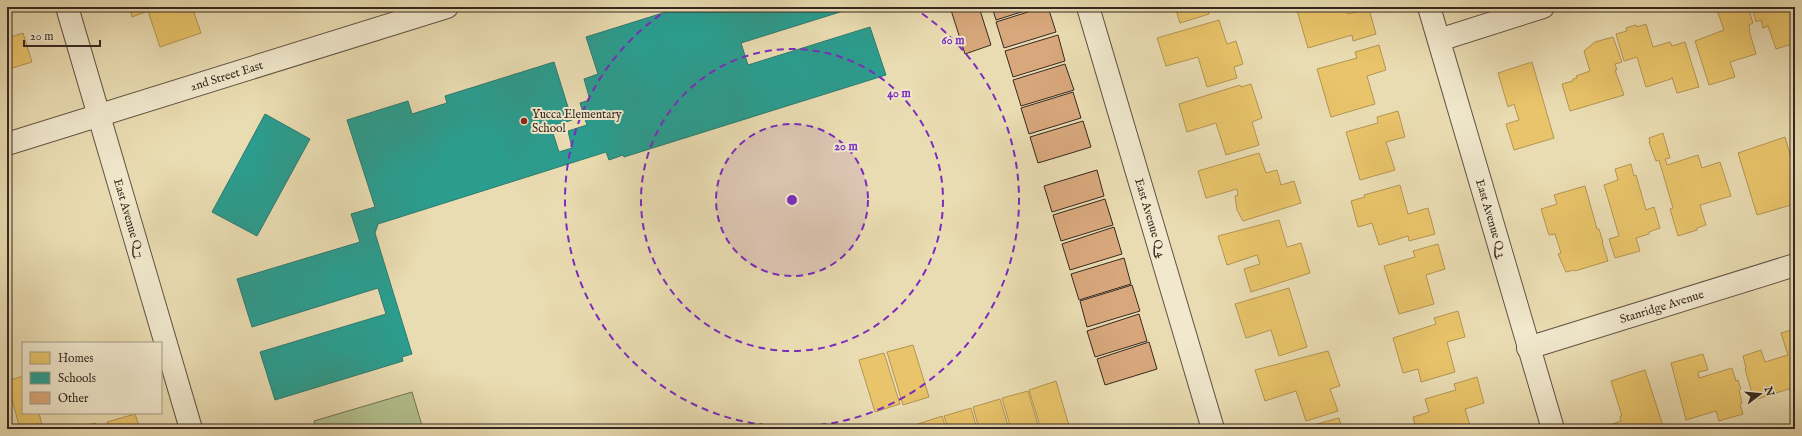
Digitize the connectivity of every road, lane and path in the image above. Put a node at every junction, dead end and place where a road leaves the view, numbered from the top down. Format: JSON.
{"nodes":[{"id":1,"x":67,"y":7,"type":"edge"},
{"id":2,"x":447,"y":7,"type":"edge"},
{"id":3,"x":1088,"y":7,"type":"edge"},
{"id":4,"x":1429,"y":7,"type":"edge"},
{"id":5,"x":1543,"y":7,"type":"edge"},
{"id":6,"x":1439,"y":40,"type":"junction"},
{"id":7,"x":99,"y":114,"type":"junction"},
{"id":8,"x":7,"y":144,"type":"edge"},
{"id":9,"x":1795,"y":265,"type":"edge"},
{"id":10,"x":1528,"y":348,"type":"junction"},
{"id":11,"x":191,"y":429,"type":"edge"},
{"id":12,"x":1213,"y":429,"type":"edge"},
{"id":13,"x":1554,"y":429,"type":"edge"}],
"edges":[{"from":1,"to":7,"type":"street","name":"East Avenue Q 7"},
{"from":2,"to":7,"type":"street","name":"2nd Street East"},
{"from":3,"to":12,"type":"street","name":"East Avenue Q 4"},
{"from":4,"to":6,"type":"street","name":"East Avenue Q 3"},
{"from":5,"to":6,"type":"street"},
{"from":6,"to":10,"type":"street","name":"East Avenue Q 3"},
{"from":7,"to":8,"type":"street","name":"2nd Street East"},
{"from":7,"to":11,"type":"street","name":"East Avenue Q 7"},
{"from":9,"to":10,"type":"street","name":"Stanridge Avenue"},
{"from":10,"to":13,"type":"street","name":"East Avenue Q 3"}]}
